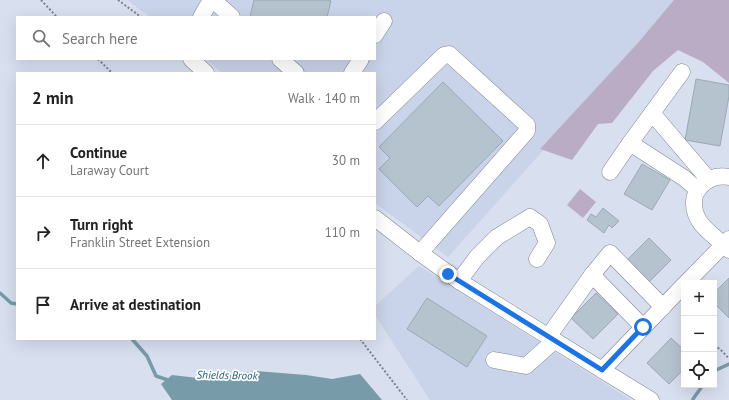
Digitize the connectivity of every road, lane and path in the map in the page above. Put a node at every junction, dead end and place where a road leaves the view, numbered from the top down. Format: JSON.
{"nodes":[{"id":1,"x":41,"y":0,"type":"edge"},
{"id":2,"x":118,"y":0,"type":"edge"},
{"id":3,"x":212,"y":0,"type":"edge"},
{"id":4,"x":57,"y":16,"type":"edge"},
{"id":5,"x":140,"y":16,"type":"edge"},
{"id":6,"x":202,"y":16,"type":"edge"},
{"id":7,"x":231,"y":16,"type":"edge"},
{"id":8,"x":384,"y":21,"type":"dead end"},
{"id":9,"x":376,"y":33,"type":"edge"},
{"id":10,"x":99,"y":60,"type":"edge"},
{"id":11,"x":192,"y":60,"type":"edge"},
{"id":12,"x":281,"y":60,"type":"edge"},
{"id":13,"x":360,"y":60,"type":"edge"},
{"id":14,"x":111,"y":72,"type":"edge"},
{"id":15,"x":205,"y":72,"type":"edge"},
{"id":16,"x":295,"y":72,"type":"edge"},
{"id":17,"x":353,"y":72,"type":"edge"},
{"id":18,"x":682,"y":72,"type":"dead end"},
{"id":19,"x":652,"y":113,"type":"junction"},
{"id":20,"x":376,"y":121,"type":"edge"},
{"id":21,"x":630,"y":143,"type":"junction"},
{"id":22,"x":610,"y":172,"type":"dead end"},
{"id":23,"x":729,"y":177,"type":"edge"},
{"id":24,"x":703,"y":185,"type":"junction"},
{"id":25,"x":376,"y":219,"type":"edge"},
{"id":26,"x":727,"y":245,"type":"edge"},
{"id":27,"x":420,"y":253,"type":"junction"},
{"id":28,"x":538,"y":259,"type":"dead end"},
{"id":29,"x":592,"y":275,"type":"junction"},
{"id":30,"x":689,"y":280,"type":"edge"},
{"id":31,"x":459,"y":281,"type":"junction"},
{"id":32,"x":681,"y":288,"type":"edge"},
{"id":33,"x":662,"y":307,"type":"junction"},
{"id":34,"x":643,"y":327,"type":"junction"},
{"id":35,"x":551,"y":339,"type":"junction"},
{"id":36,"x":361,"y":340,"type":"edge"},
{"id":37,"x":717,"y":347,"type":"edge"},
{"id":38,"x":729,"y":359,"type":"edge"},
{"id":39,"x":494,"y":360,"type":"dead end"},
{"id":40,"x":602,"y":370,"type":"junction"},
{"id":41,"x":407,"y":400,"type":"edge"},
{"id":42,"x":651,"y":400,"type":"edge"}],
"edges":[{"from":1,"to":4,"type":"path"},
{"from":2,"to":5,"type":"path"},
{"from":3,"to":6,"type":"street"},
{"from":3,"to":7,"type":"street"},
{"from":8,"to":9,"type":"street"},
{"from":10,"to":14,"type":"path"},
{"from":11,"to":15,"type":"street"},
{"from":12,"to":16,"type":"street"},
{"from":13,"to":17,"type":"street"},
{"from":18,"to":19,"type":"street"},
{"from":19,"to":21,"type":"street"},
{"from":19,"to":24,"type":"street"},
{"from":20,"to":27,"type":"street"},
{"from":21,"to":22,"type":"street"},
{"from":21,"to":24,"type":"street"},
{"from":23,"to":24,"type":"street"},
{"from":24,"to":26,"type":"street"},
{"from":25,"to":27,"type":"street"},
{"from":26,"to":30,"type":"street"},
{"from":27,"to":31,"type":"street"},
{"from":28,"to":31,"type":"street"},
{"from":29,"to":33,"type":"street"},
{"from":29,"to":34,"type":"street"},
{"from":29,"to":35,"type":"street"},
{"from":31,"to":35,"type":"street"},
{"from":32,"to":33,"type":"street"},
{"from":33,"to":34,"type":"street"},
{"from":34,"to":40,"type":"street"},
{"from":35,"to":39,"type":"street"},
{"from":35,"to":40,"type":"street"},
{"from":36,"to":41,"type":"path"},
{"from":37,"to":38,"type":"path"},
{"from":40,"to":42,"type":"street"}]}
